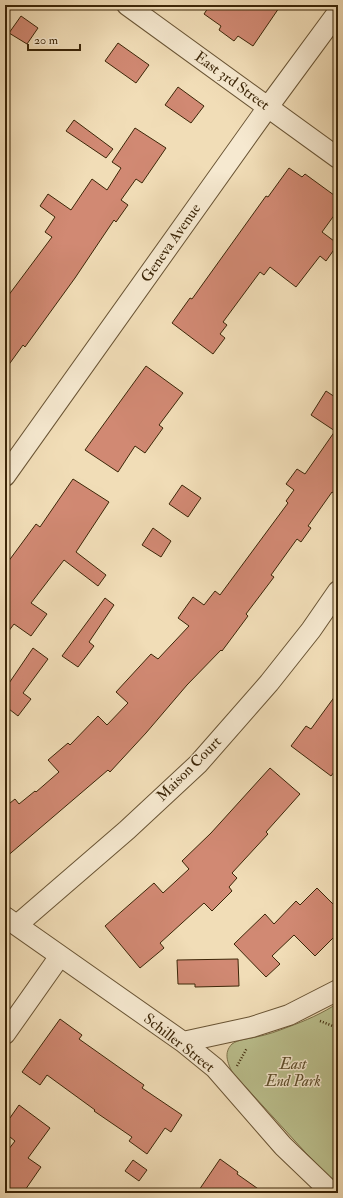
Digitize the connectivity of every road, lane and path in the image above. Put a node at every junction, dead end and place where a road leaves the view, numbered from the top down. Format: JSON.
{"nodes":[{"id":1,"x":127,"y":5,"type":"edge"},
{"id":2,"x":338,"y":12,"type":"edge"},
{"id":3,"x":268,"y":107,"type":"junction"},
{"id":4,"x":338,"y":158,"type":"edge"},
{"id":5,"x":5,"y":476,"type":"edge"},
{"id":6,"x":338,"y":591,"type":"edge"},
{"id":7,"x":11,"y":921,"type":"edge"},
{"id":8,"x":60,"y":956,"type":"junction"},
{"id":9,"x":338,"y":990,"type":"edge"},
{"id":10,"x":5,"y":1034,"type":"edge"},
{"id":11,"x":183,"y":1042,"type":"junction"},
{"id":12,"x":331,"y":1193,"type":"edge"}],
"edges":[{"from":1,"to":3,"type":"street","name":"East 3rd Street"},
{"from":2,"to":3,"type":"street","name":"Geneva Avenue"},
{"from":3,"to":4,"type":"street","name":"East 3rd Street"},
{"from":3,"to":5,"type":"street","name":"Geneva Avenue"},
{"from":6,"to":7,"type":"street","name":"Maison Court"},
{"from":7,"to":8,"type":"street","name":"Schiller Street"},
{"from":8,"to":10,"type":"street"},
{"from":8,"to":11,"type":"street","name":"Schiller Street"},
{"from":9,"to":11,"type":"street"},
{"from":11,"to":12,"type":"street","name":"Schiller Street"}]}
